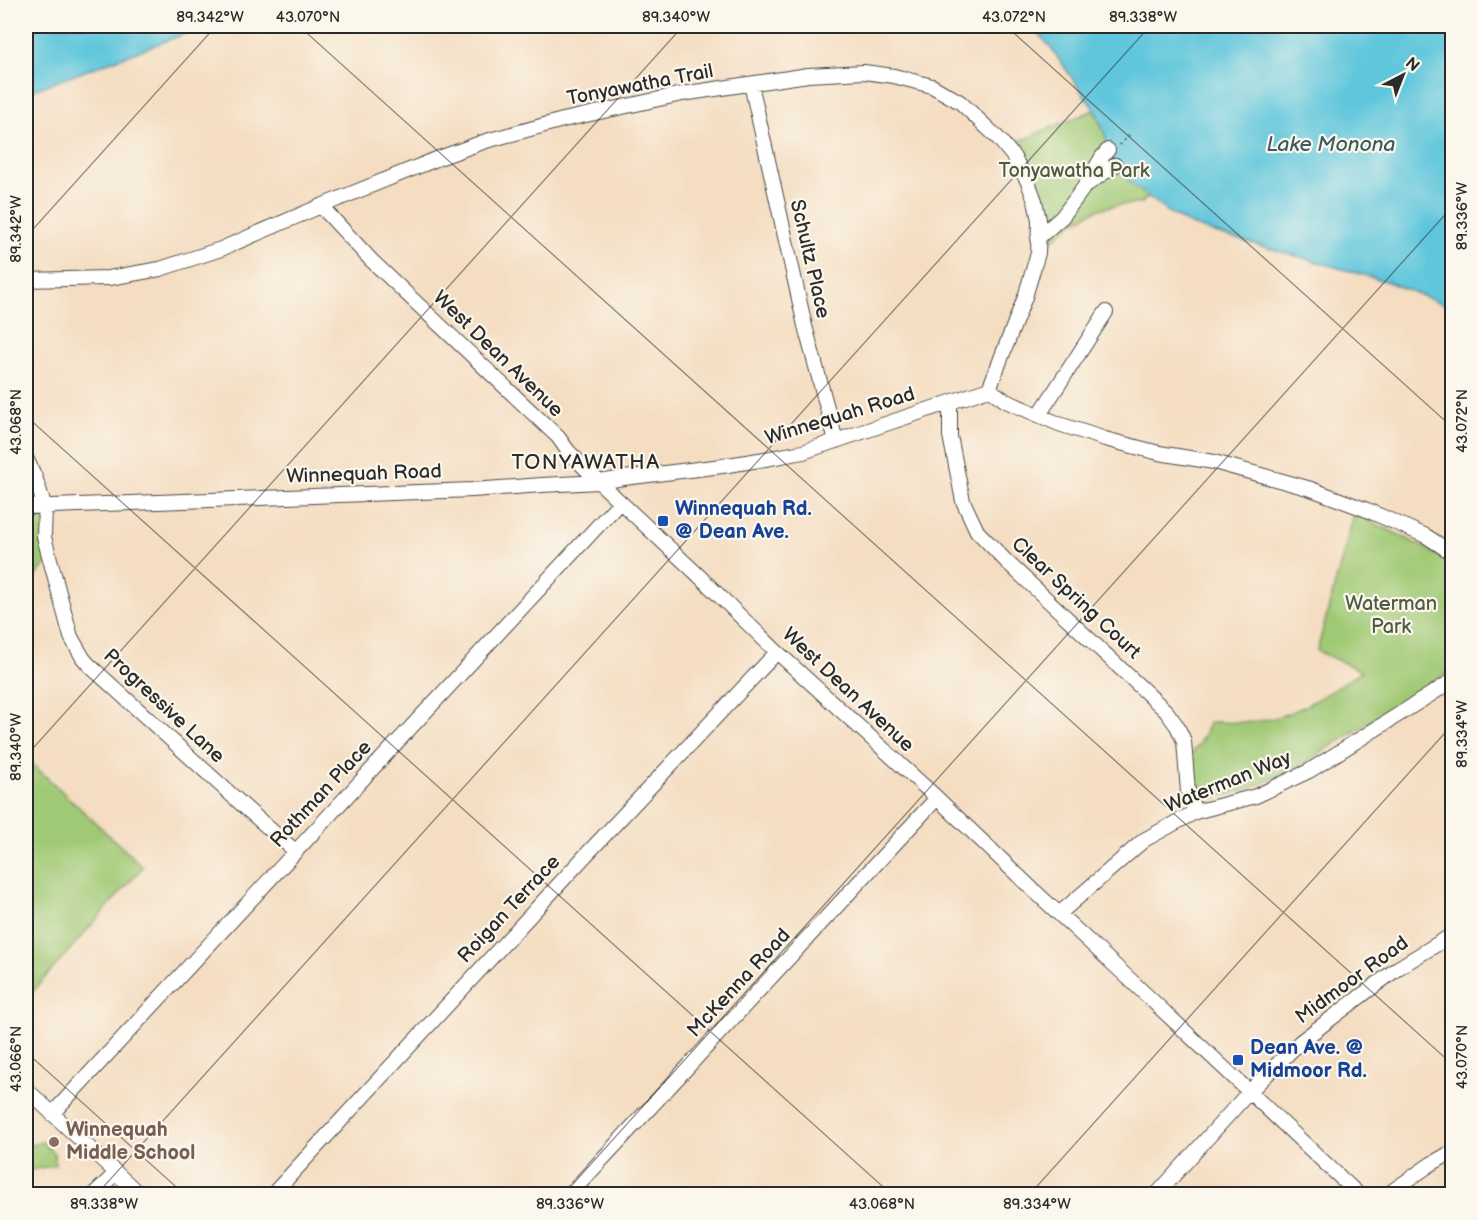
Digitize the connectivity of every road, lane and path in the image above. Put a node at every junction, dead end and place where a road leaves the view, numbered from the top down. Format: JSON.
{"nodes":[{"id":1,"x":751,"y":84,"type":"junction"},
{"id":2,"x":1108,"y":150,"type":"dead end"},
{"id":3,"x":1115,"y":165,"type":"dead end"},
{"id":4,"x":1085,"y":186,"type":"junction"},
{"id":5,"x":321,"y":206,"type":"junction"},
{"id":6,"x":1038,"y":238,"type":"junction"},
{"id":7,"x":26,"y":280,"type":"edge"},
{"id":8,"x":1106,"y":312,"type":"dead end"},
{"id":9,"x":989,"y":389,"type":"junction"},
{"id":10,"x":950,"y":403,"type":"junction"},
{"id":11,"x":1040,"y":415,"type":"junction"},
{"id":12,"x":836,"y":441,"type":"junction"},
{"id":13,"x":26,"y":458,"type":"edge"},
{"id":14,"x":599,"y":483,"type":"junction"},
{"id":15,"x":620,"y":502,"type":"junction"},
{"id":16,"x":26,"y":507,"type":"edge"},
{"id":17,"x":45,"y":507,"type":"junction"},
{"id":18,"x":1452,"y":553,"type":"edge"},
{"id":19,"x":777,"y":652,"type":"junction"},
{"id":20,"x":1452,"y":681,"type":"edge"},
{"id":21,"x":937,"y":798,"type":"junction"},
{"id":22,"x":1195,"y":812,"type":"junction"},
{"id":23,"x":295,"y":851,"type":"junction"},
{"id":24,"x":1059,"y":914,"type":"junction"},
{"id":25,"x":1452,"y":935,"type":"edge"},
{"id":26,"x":26,"y":1089,"type":"edge"},
{"id":27,"x":1249,"y":1092,"type":"junction"},
{"id":28,"x":52,"y":1114,"type":"junction"},
{"id":29,"x":1452,"y":1152,"type":"edge"},
{"id":30,"x":116,"y":1173,"type":"junction"},
{"id":31,"x":94,"y":1194,"type":"edge"},
{"id":32,"x":139,"y":1194,"type":"edge"},
{"id":33,"x":273,"y":1194,"type":"edge"},
{"id":34,"x":570,"y":1194,"type":"edge"},
{"id":35,"x":1157,"y":1194,"type":"edge"},
{"id":36,"x":1358,"y":1194,"type":"edge"},
{"id":37,"x":1388,"y":1194,"type":"edge"}],
"edges":[{"from":1,"to":5,"type":"street","name":"Tonyawatha Trail"},
{"from":1,"to":6,"type":"street","name":"Tonyawatha Trail"},
{"from":1,"to":12,"type":"street","name":"Schultz Place"},
{"from":2,"to":4,"type":"street"},
{"from":3,"to":4,"type":"street"},
{"from":4,"to":6,"type":"street"},
{"from":5,"to":7,"type":"street","name":"Tonyawatha Trail"},
{"from":5,"to":14,"type":"street","name":"West Dean Avenue"},
{"from":6,"to":9,"type":"street","name":"Tonyawatha Trail"},
{"from":8,"to":11,"type":"street"},
{"from":9,"to":10,"type":"street","name":"Winnequah Road"},
{"from":9,"to":11,"type":"street"},
{"from":10,"to":12,"type":"street","name":"Winnequah Road"},
{"from":10,"to":22,"type":"street","name":"Clear Spring Court"},
{"from":11,"to":18,"type":"street"},
{"from":12,"to":14,"type":"street","name":"Winnequah Road"},
{"from":13,"to":17,"type":"street","name":"Progressive Lane"},
{"from":14,"to":15,"type":"street","name":"West Dean Avenue"},
{"from":14,"to":17,"type":"street","name":"Winnequah Road"},
{"from":15,"to":19,"type":"street","name":"West Dean Avenue"},
{"from":15,"to":23,"type":"street","name":"Rothman Place"},
{"from":16,"to":17,"type":"street","name":"Winnequah Road"},
{"from":17,"to":23,"type":"street","name":"Progressive Lane"},
{"from":19,"to":21,"type":"street","name":"West Dean Avenue"},
{"from":19,"to":33,"type":"street","name":"Roigan Terrace"},
{"from":20,"to":22,"type":"street","name":"Waterman Way"},
{"from":21,"to":24,"type":"street","name":"West Dean Avenue"},
{"from":21,"to":34,"type":"street","name":"McKenna Road"},
{"from":22,"to":24,"type":"street","name":"Waterman Way"},
{"from":23,"to":28,"type":"street","name":"Rothman Place"},
{"from":24,"to":27,"type":"street","name":"West Dean Avenue"},
{"from":25,"to":27,"type":"street","name":"Midmoor Road"},
{"from":26,"to":28,"type":"street"},
{"from":27,"to":35,"type":"street","name":"Midmoor Road"},
{"from":27,"to":36,"type":"street","name":"West Dean Avenue"},
{"from":28,"to":30,"type":"street"},
{"from":29,"to":37,"type":"street"},
{"from":30,"to":31,"type":"street"},
{"from":30,"to":32,"type":"street"}]}
